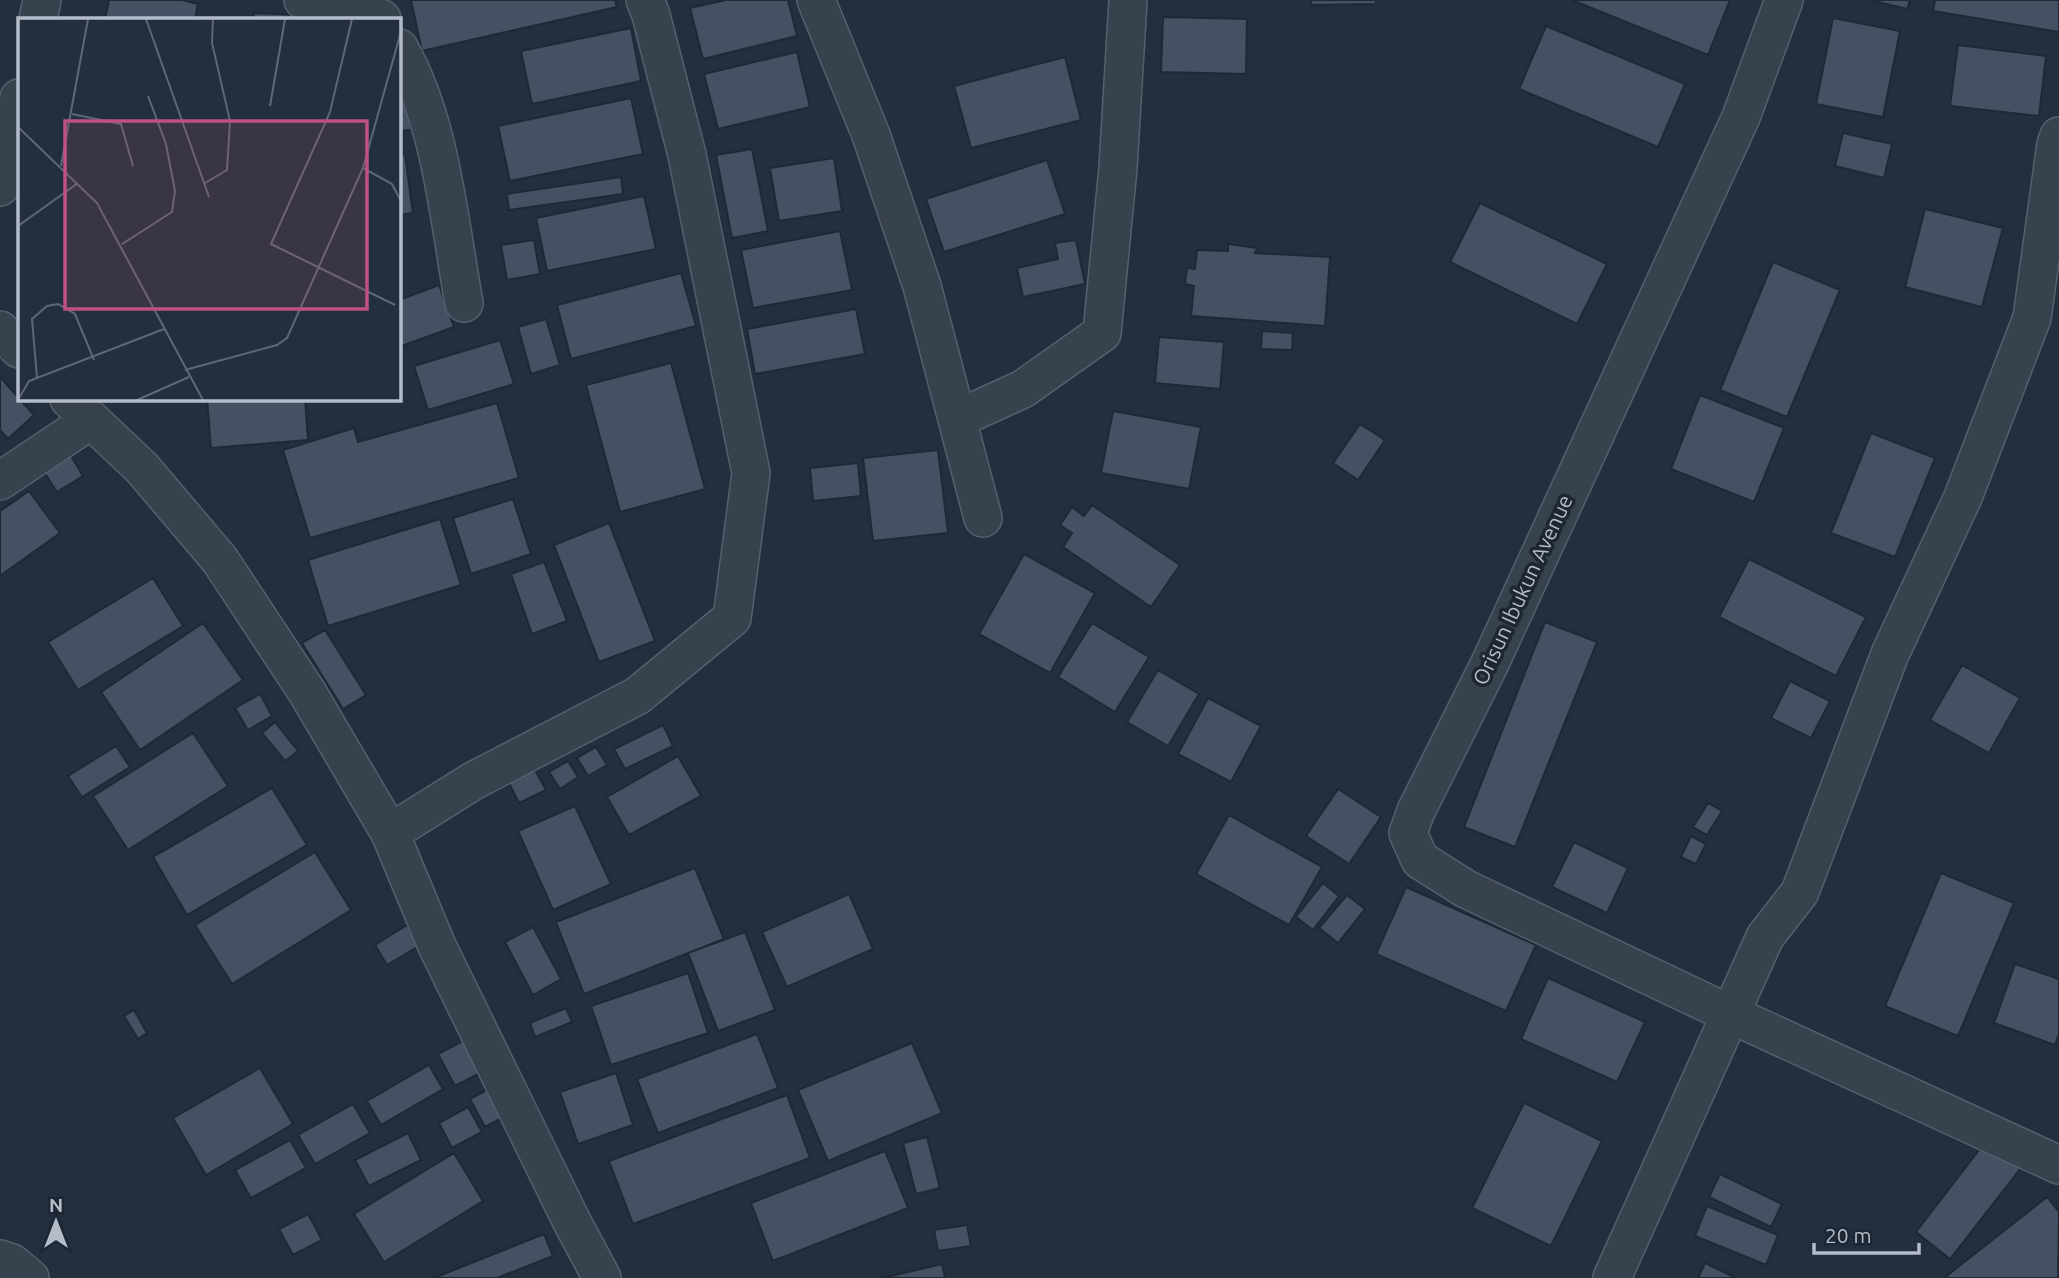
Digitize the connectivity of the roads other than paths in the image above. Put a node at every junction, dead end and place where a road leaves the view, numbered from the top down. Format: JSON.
{"nodes":[{"id":1,"x":42,"y":0,"type":"edge"},
{"id":2,"x":303,"y":0,"type":"edge"},
{"id":3,"x":645,"y":0,"type":"edge"},
{"id":4,"x":816,"y":0,"type":"edge"},
{"id":5,"x":1128,"y":0,"type":"edge"},
{"id":6,"x":1784,"y":0,"type":"edge"},
{"id":7,"x":38,"y":18,"type":"edge"},
{"id":8,"x":380,"y":18,"type":"edge"},
{"id":9,"x":401,"y":51,"type":"edge"},
{"id":10,"x":18,"y":103,"type":"edge"},
{"id":11,"x":2059,"y":136,"type":"edge"},
{"id":12,"x":0,"y":187,"type":"edge"},
{"id":13,"x":464,"y":303,"type":"dead end"},
{"id":14,"x":2045,"y":326,"type":"edge"},
{"id":15,"x":0,"y":330,"type":"edge"},
{"id":16,"x":18,"y":348,"type":"edge"},
{"id":17,"x":80,"y":410,"type":"edge"},
{"id":18,"x":957,"y":419,"type":"junction"},
{"id":19,"x":0,"y":481,"type":"edge"},
{"id":20,"x":983,"y":518,"type":"dead end"},
{"id":21,"x":390,"y":833,"type":"junction"},
{"id":22,"x":1730,"y":1014,"type":"junction"},
{"id":23,"x":2059,"y":1165,"type":"edge"},
{"id":24,"x":0,"y":1259,"type":"edge"},
{"id":25,"x":30,"y":1278,"type":"edge"},
{"id":26,"x":601,"y":1278,"type":"edge"},
{"id":27,"x":1612,"y":1278,"type":"edge"}],
"edges":[{"from":1,"to":7,"type":"street"},
{"from":2,"to":8,"type":"street"},
{"from":3,"to":21,"type":"street"},
{"from":4,"to":18,"type":"street"},
{"from":5,"to":18,"type":"street"},
{"from":6,"to":22,"type":"street","name":"Orisun Ibukun Avenue"},
{"from":9,"to":13,"type":"street"},
{"from":10,"to":12,"type":"street"},
{"from":11,"to":14,"type":"street"},
{"from":14,"to":22,"type":"street"},
{"from":15,"to":16,"type":"street"},
{"from":17,"to":19,"type":"street"},
{"from":17,"to":21,"type":"street"},
{"from":18,"to":20,"type":"street"},
{"from":21,"to":26,"type":"street"},
{"from":22,"to":23,"type":"street","name":"Orisun Ibukun Avenue"},
{"from":22,"to":27,"type":"street"},
{"from":24,"to":25,"type":"street"}]}
